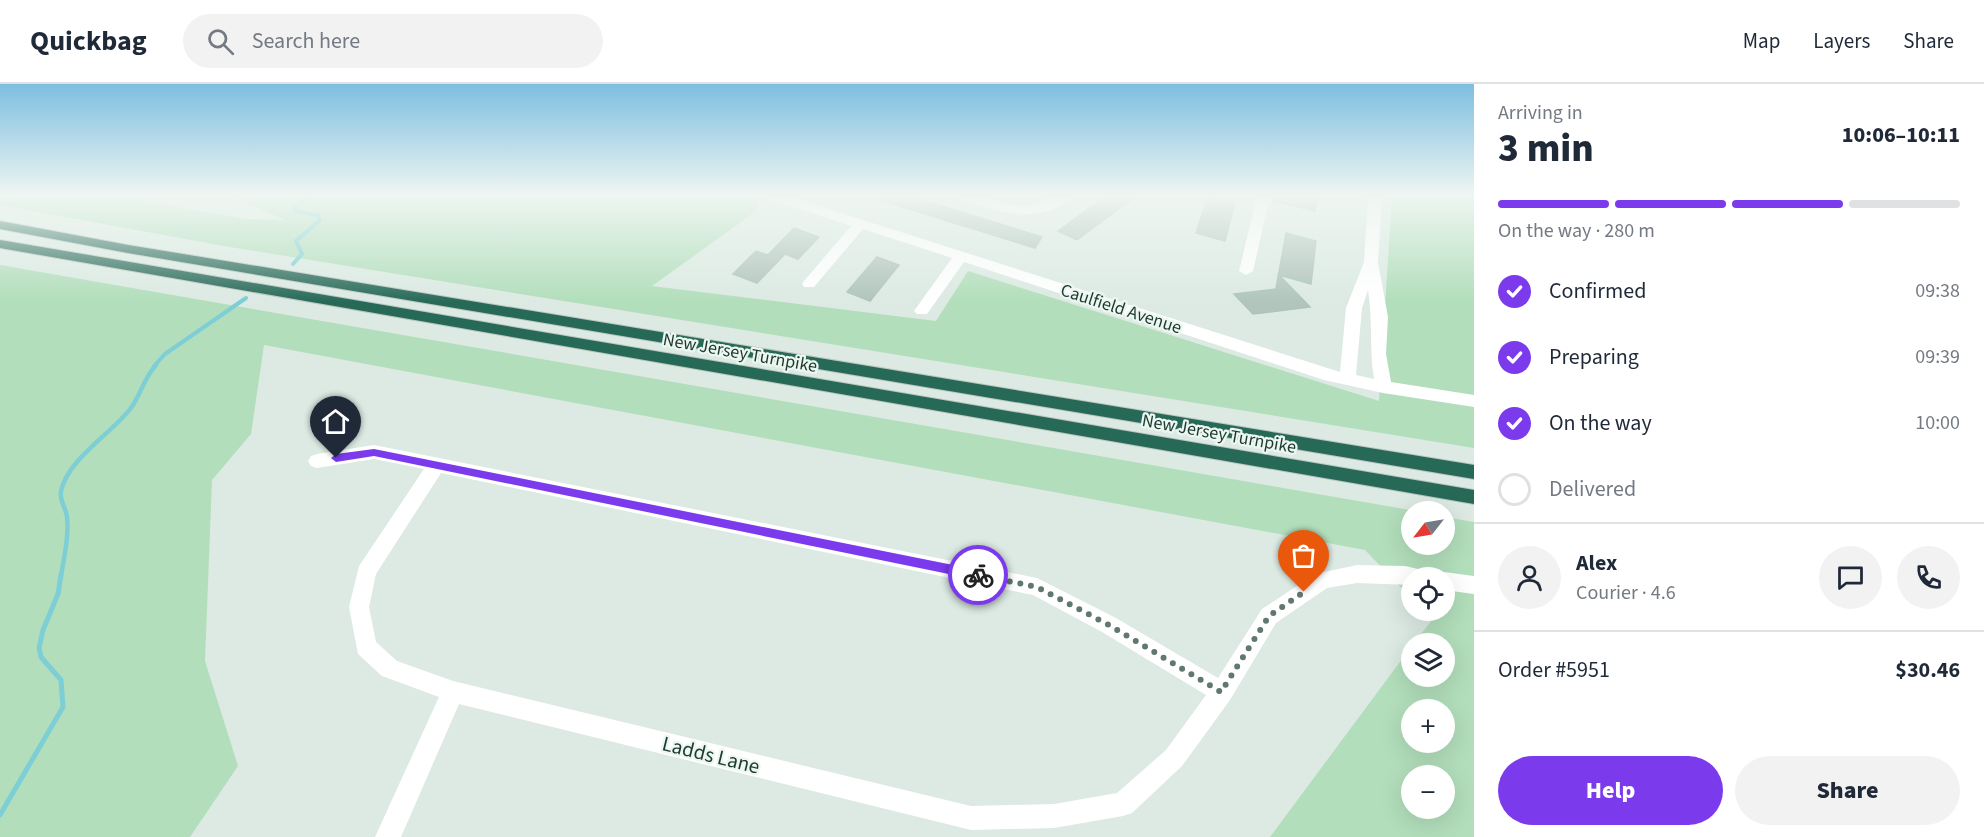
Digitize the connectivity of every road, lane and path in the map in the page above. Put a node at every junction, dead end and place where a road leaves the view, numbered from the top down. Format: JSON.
{"nodes":[{"id":1,"x":35,"y":231,"type":"edge"},
{"id":2,"x":854,"y":231,"type":"edge"},
{"id":3,"x":878,"y":231,"type":"edge"},
{"id":4,"x":1256,"y":231,"type":"edge"},
{"id":5,"x":1373,"y":231,"type":"edge"},
{"id":6,"x":0,"y":244,"type":"edge"},
{"id":7,"x":960,"y":257,"type":"junction"},
{"id":8,"x":1371,"y":262,"type":"junction"},
{"id":9,"x":1246,"y":271,"type":"dead end"},
{"id":10,"x":809,"y":284,"type":"dead end"},
{"id":11,"x":922,"y":311,"type":"dead end"},
{"id":12,"x":1347,"y":380,"type":"junction"},
{"id":13,"x":1383,"y":387,"type":"junction"},
{"id":14,"x":1474,"y":402,"type":"edge"},
{"id":15,"x":317,"y":460,"type":"dead end"},
{"id":16,"x":436,"y":465,"type":"junction"},
{"id":17,"x":1474,"y":471,"type":"edge"},
{"id":18,"x":1474,"y":497,"type":"edge"},
{"id":19,"x":1401,"y":575,"type":"edge"},
{"id":20,"x":1455,"y":582,"type":"edge"},
{"id":21,"x":1474,"y":585,"type":"edge"},
{"id":22,"x":453,"y":692,"type":"junction"},
{"id":23,"x":1221,"y":692,"type":"junction"},
{"id":24,"x":388,"y":837,"type":"edge"}],
"edges":[{"from":1,"to":17,"type":"highway","name":"New Jersey Turnpike"},
{"from":2,"to":10,"type":"street"},
{"from":3,"to":7,"type":"street","name":"Caulfield Avenue"},
{"from":4,"to":9,"type":"street"},
{"from":5,"to":8,"type":"street"},
{"from":6,"to":18,"type":"highway","name":"New Jersey Turnpike"},
{"from":7,"to":11,"type":"street"},
{"from":7,"to":12,"type":"street","name":"Caulfield Avenue"},
{"from":8,"to":12,"type":"street"},
{"from":8,"to":13,"type":"street"},
{"from":12,"to":13,"type":"street","name":"Caulfield Avenue"},
{"from":13,"to":14,"type":"street","name":"Caulfield Avenue"},
{"from":15,"to":16,"type":"street"},
{"from":16,"to":22,"type":"street","name":"Ladds Lane"},
{"from":16,"to":23,"type":"street"},
{"from":19,"to":23,"type":"street","name":"Ladds Lane"},
{"from":20,"to":21,"type":"street"},
{"from":22,"to":23,"type":"street","name":"Ladds Lane"},
{"from":22,"to":24,"type":"street"}]}
